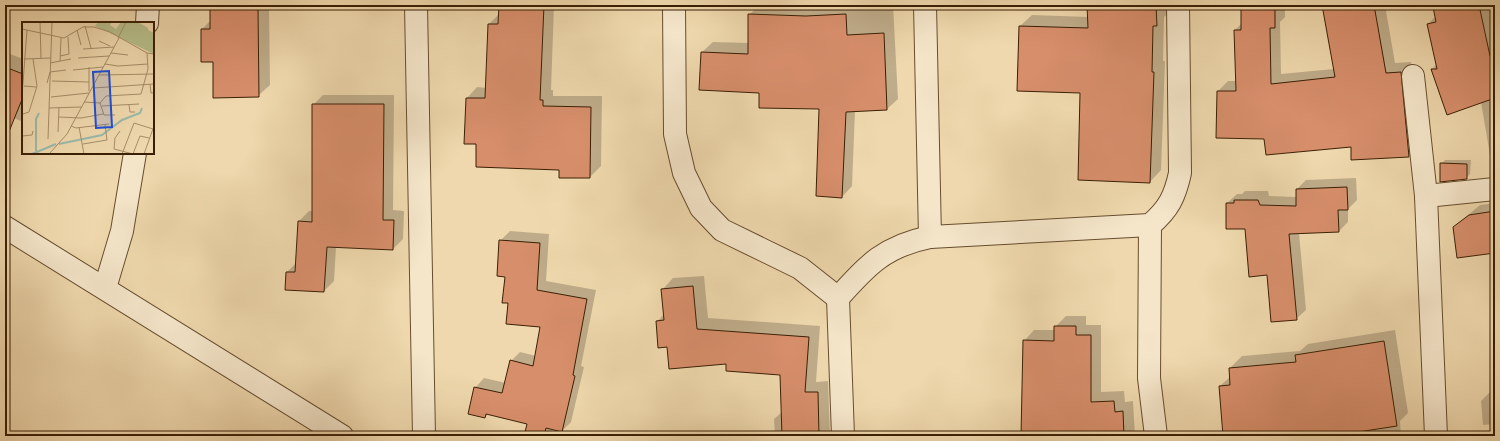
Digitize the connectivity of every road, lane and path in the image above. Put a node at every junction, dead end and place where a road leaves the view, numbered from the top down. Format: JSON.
{"nodes":[{"id":1,"x":148,"y":5,"type":"edge"},
{"id":2,"x":416,"y":5,"type":"edge"},
{"id":3,"x":674,"y":5,"type":"edge"},
{"id":4,"x":925,"y":5,"type":"edge"},
{"id":5,"x":1178,"y":5,"type":"edge"},
{"id":6,"x":147,"y":22,"type":"edge"},
{"id":7,"x":1413,"y":76,"type":"dead end"},
{"id":8,"x":135,"y":154,"type":"edge"},
{"id":9,"x":1495,"y":189,"type":"edge"},
{"id":10,"x":1426,"y":196,"type":"junction"},
{"id":11,"x":1150,"y":225,"type":"junction"},
{"id":12,"x":5,"y":227,"type":"edge"},
{"id":13,"x":930,"y":237,"type":"junction"},
{"id":14,"x":105,"y":288,"type":"junction"},
{"id":15,"x":838,"y":298,"type":"junction"},
{"id":16,"x":342,"y":436,"type":"edge"},
{"id":17,"x":424,"y":436,"type":"edge"},
{"id":18,"x":843,"y":436,"type":"edge"},
{"id":19,"x":1156,"y":436,"type":"edge"},
{"id":20,"x":1436,"y":436,"type":"edge"}],
"edges":[{"from":1,"to":6,"type":"street"},
{"from":2,"to":17,"type":"street"},
{"from":3,"to":15,"type":"street"},
{"from":4,"to":13,"type":"street"},
{"from":5,"to":11,"type":"street"},
{"from":7,"to":10,"type":"street"},
{"from":8,"to":14,"type":"street"},
{"from":9,"to":10,"type":"street"},
{"from":10,"to":20,"type":"street"},
{"from":11,"to":13,"type":"street"},
{"from":11,"to":19,"type":"street"},
{"from":12,"to":14,"type":"street"},
{"from":13,"to":15,"type":"street"},
{"from":14,"to":16,"type":"street"},
{"from":15,"to":18,"type":"street"}]}
